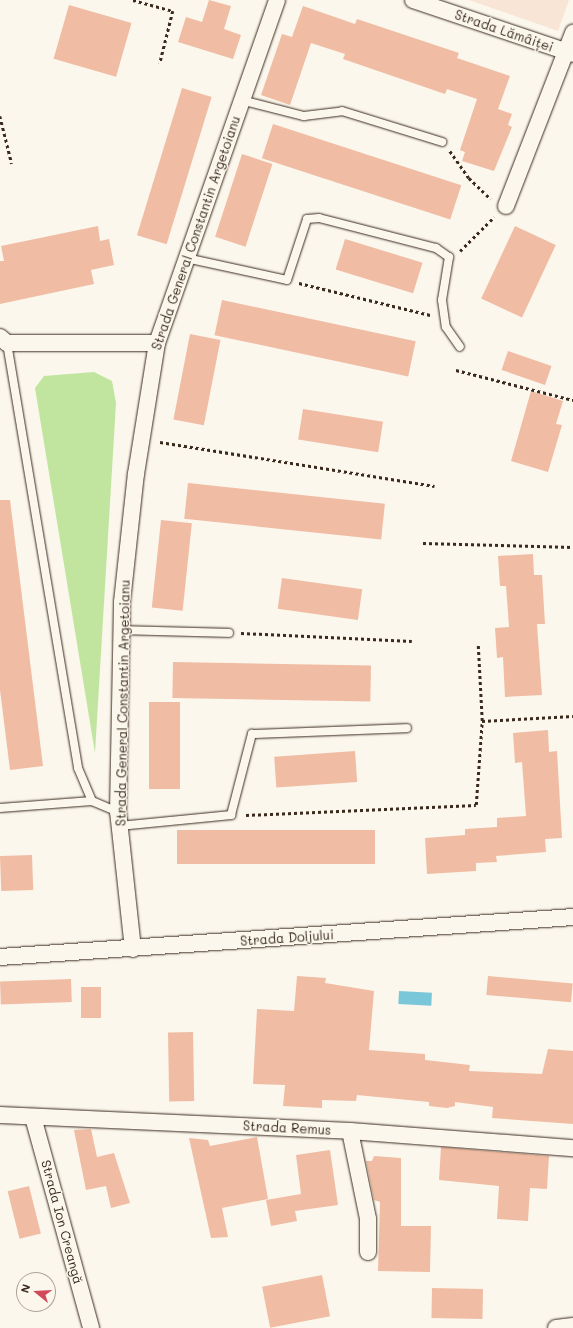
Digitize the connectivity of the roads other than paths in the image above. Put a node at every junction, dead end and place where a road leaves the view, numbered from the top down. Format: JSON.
{"nodes":[{"id":1,"x":277,"y":0,"type":"edge"},
{"id":2,"x":412,"y":0,"type":"edge"},
{"id":3,"x":573,"y":33,"type":"edge"},
{"id":4,"x":570,"y":53,"type":"edge"},
{"id":5,"x":241,"y":100,"type":"junction"},
{"id":6,"x":442,"y":142,"type":"road end"},
{"id":7,"x":506,"y":206,"type":"road end"},
{"id":8,"x":186,"y":258,"type":"junction"},
{"id":9,"x":3,"y":340,"type":"edge"},
{"id":10,"x":157,"y":343,"type":"junction"},
{"id":11,"x":460,"y":347,"type":"dead end"},
{"id":12,"x":122,"y":630,"type":"junction"},
{"id":13,"x":229,"y":633,"type":"road end"},
{"id":14,"x":407,"y":728,"type":"dead end"},
{"id":15,"x":92,"y":801,"type":"junction"},
{"id":16,"x":0,"y":808,"type":"edge"},
{"id":17,"x":119,"y":819,"type":"junction"},
{"id":18,"x":573,"y":916,"type":"edge"},
{"id":19,"x":133,"y":949,"type":"junction"},
{"id":20,"x":0,"y":957,"type":"edge"},
{"id":21,"x":0,"y":1115,"type":"edge"},
{"id":22,"x":33,"y":1117,"type":"junction"},
{"id":23,"x":350,"y":1131,"type":"junction"},
{"id":24,"x":573,"y":1148,"type":"edge"},
{"id":25,"x":368,"y":1252,"type":"dead end"},
{"id":26,"x":573,"y":1326,"type":"edge"},
{"id":27,"x":91,"y":1328,"type":"edge"},
{"id":28,"x":556,"y":1328,"type":"edge"}],
"edges":[{"from":1,"to":5,"type":"street","name":"Strada General Constantin Argetoianu"},
{"from":2,"to":4,"type":"street","name":"Strada Lămâiței"},
{"from":3,"to":4,"type":"street"},
{"from":4,"to":7,"type":"street"},
{"from":5,"to":6,"type":"lane"},
{"from":5,"to":8,"type":"street","name":"Strada General Constantin Argetoianu"},
{"from":8,"to":10,"type":"street","name":"Strada General Constantin Argetoianu"},
{"from":8,"to":11,"type":"lane"},
{"from":9,"to":10,"type":"street"},
{"from":9,"to":15,"type":"lane"},
{"from":10,"to":12,"type":"street","name":"Strada General Constantin Argetoianu"},
{"from":12,"to":13,"type":"lane"},
{"from":12,"to":17,"type":"street","name":"Strada General Constantin Argetoianu"},
{"from":14,"to":17,"type":"lane"},
{"from":15,"to":16,"type":"lane"},
{"from":15,"to":17,"type":"lane"},
{"from":17,"to":19,"type":"street","name":"Strada General Constantin Argetoianu"},
{"from":18,"to":19,"type":"street","name":"Strada Doljului"},
{"from":19,"to":20,"type":"street","name":"Strada Doljului"},
{"from":21,"to":22,"type":"street","name":"Strada Remus"},
{"from":22,"to":23,"type":"street","name":"Strada Remus"},
{"from":22,"to":27,"type":"street","name":"Strada Ion Creangă"},
{"from":23,"to":24,"type":"street","name":"Strada Remus"},
{"from":23,"to":25,"type":"street"},
{"from":26,"to":28,"type":"street"}]}
